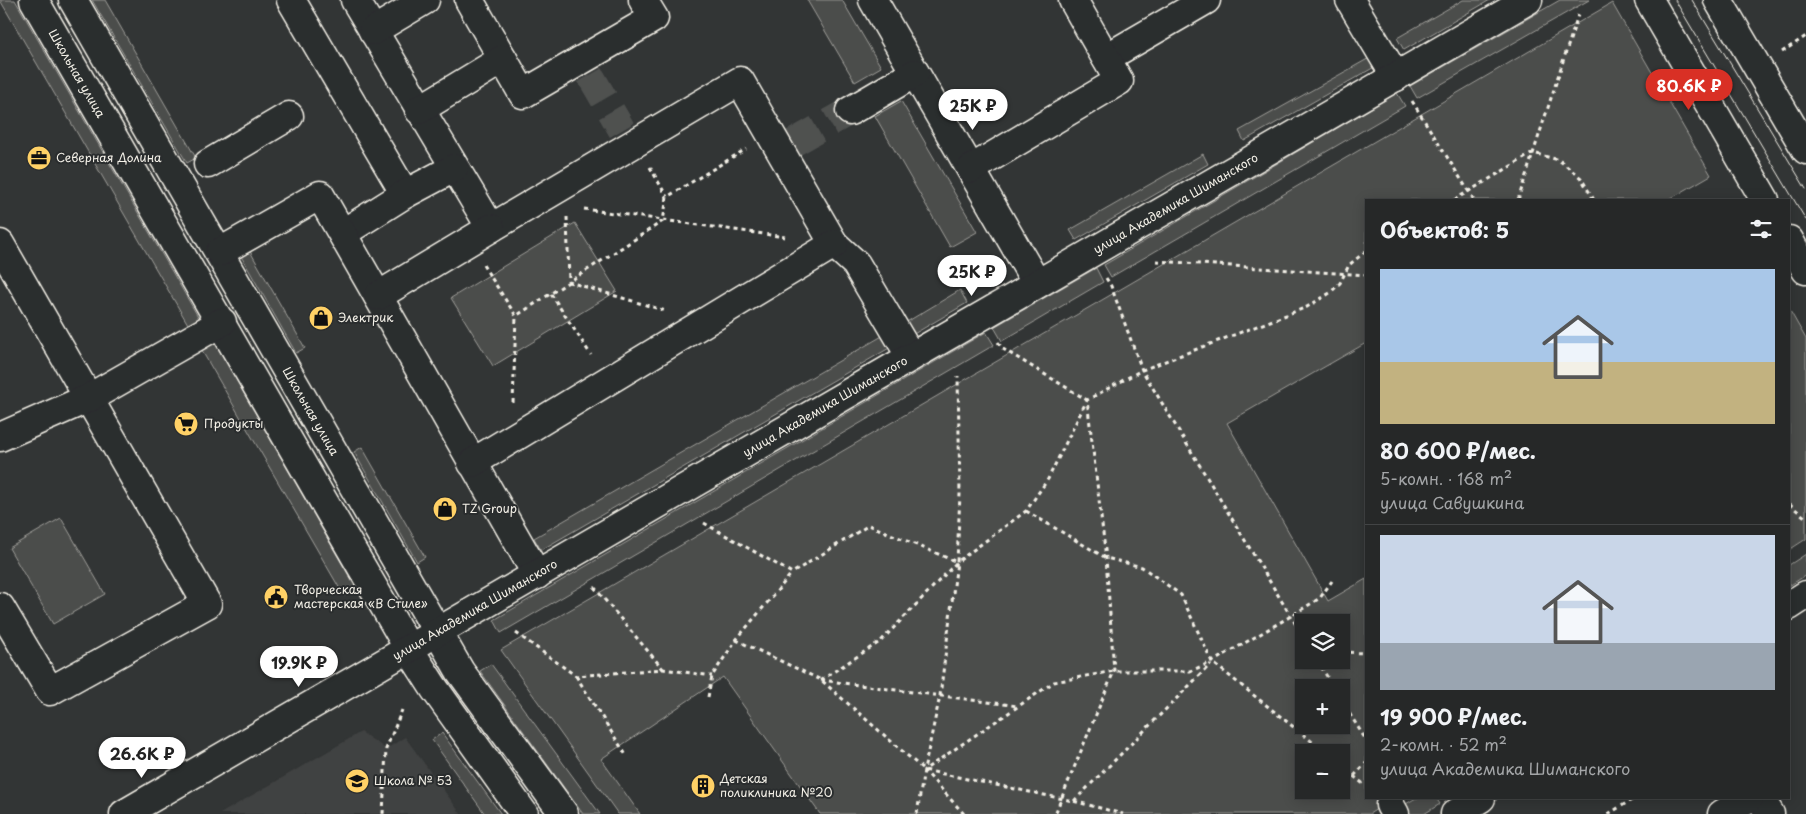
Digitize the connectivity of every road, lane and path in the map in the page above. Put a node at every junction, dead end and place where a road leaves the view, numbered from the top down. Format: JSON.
{"nodes":[{"id":1,"x":34,"y":0,"type":"edge"},
{"id":2,"x":73,"y":0,"type":"edge"},
{"id":3,"x":291,"y":0,"type":"edge"},
{"id":4,"x":355,"y":0,"type":"edge"},
{"id":5,"x":426,"y":0,"type":"edge"},
{"id":6,"x":469,"y":0,"type":"edge"},
{"id":7,"x":643,"y":0,"type":"edge"},
{"id":8,"x":873,"y":0,"type":"edge"},
{"id":9,"x":1073,"y":0,"type":"edge"},
{"id":10,"x":1206,"y":0,"type":"edge"},
{"id":11,"x":1350,"y":0,"type":"edge"},
{"id":12,"x":1528,"y":0,"type":"edge"},
{"id":13,"x":1649,"y":0,"type":"edge"},
{"id":14,"x":1718,"y":0,"type":"edge"},
{"id":15,"x":1578,"y":15,"type":"dead end"},
{"id":16,"x":373,"y":31,"type":"junction"},
{"id":17,"x":1806,"y":36,"type":"edge"},
{"id":18,"x":1779,"y":54,"type":"dead end"},
{"id":19,"x":1106,"y":58,"type":"junction"},
{"id":20,"x":503,"y":60,"type":"junction"},
{"id":21,"x":915,"y":73,"type":"junction"},
{"id":22,"x":1396,"y":77,"type":"junction"},
{"id":23,"x":1417,"y":108,"type":"dead end"},
{"id":24,"x":419,"y":110,"type":"junction"},
{"id":25,"x":850,"y":111,"type":"tunnel mouth"},
{"id":26,"x":288,"y":116,"type":"dead end"},
{"id":27,"x":781,"y":143,"type":"junction"},
{"id":28,"x":1806,"y":150,"type":"edge"},
{"id":29,"x":1534,"y":153,"type":"junction"},
{"id":30,"x":208,"y":164,"type":"dead end"},
{"id":31,"x":454,"y":168,"type":"junction"},
{"id":32,"x":970,"y":169,"type":"junction"},
{"id":33,"x":1468,"y":191,"type":"junction"},
{"id":34,"x":405,"y":194,"type":"junction"},
{"id":35,"x":1456,"y":199,"type":"edge"},
{"id":36,"x":1473,"y":199,"type":"edge"},
{"id":37,"x":1518,"y":199,"type":"edge"},
{"id":38,"x":1593,"y":199,"type":"edge"},
{"id":39,"x":1764,"y":199,"type":"edge"},
{"id":40,"x":539,"y":200,"type":"junction"},
{"id":41,"x":663,"y":221,"type":"junction"},
{"id":42,"x":490,"y":228,"type":"junction"},
{"id":43,"x":567,"y":228,"type":"dead end"},
{"id":44,"x":343,"y":233,"type":"junction"},
{"id":45,"x":787,"y":238,"type":"dead end"},
{"id":46,"x":1790,"y":242,"type":"edge"},
{"id":47,"x":0,"y":244,"type":"edge"},
{"id":48,"x":834,"y":244,"type":"junction"},
{"id":49,"x":220,"y":252,"type":"junction"},
{"id":50,"x":1365,"y":253,"type":"edge"},
{"id":51,"x":1156,"y":261,"type":"dead end"},
{"id":52,"x":1806,"y":270,"type":"edge"},
{"id":53,"x":1104,"y":274,"type":"dead end"},
{"id":54,"x":1343,"y":274,"type":"junction"},
{"id":55,"x":489,"y":275,"type":"dead end"},
{"id":56,"x":1365,"y":276,"type":"edge"},
{"id":57,"x":569,"y":282,"type":"junction"},
{"id":58,"x":1037,"y":284,"type":"junction"},
{"id":59,"x":550,"y":294,"type":"junction"},
{"id":60,"x":378,"y":296,"type":"junction"},
{"id":61,"x":516,"y":316,"type":"junction"},
{"id":62,"x":222,"y":322,"type":"junction"},
{"id":63,"x":705,"y":323,"type":"junction"},
{"id":64,"x":995,"y":337,"type":"dead end"},
{"id":65,"x":910,"y":357,"type":"junction"},
{"id":66,"x":1142,"y":370,"type":"junction"},
{"id":67,"x":958,"y":376,"type":"dead end"},
{"id":68,"x":608,"y":381,"type":"junction"},
{"id":69,"x":89,"y":398,"type":"junction"},
{"id":70,"x":1088,"y":400,"type":"junction"},
{"id":71,"x":0,"y":437,"type":"edge"},
{"id":72,"x":512,"y":439,"type":"junction"},
{"id":73,"x":472,"y":463,"type":"junction"},
{"id":74,"x":1790,"y":505,"type":"edge"},
{"id":75,"x":1026,"y":511,"type":"junction"},
{"id":76,"x":1806,"y":518,"type":"edge"},
{"id":77,"x":704,"y":523,"type":"dead end"},
{"id":78,"x":1106,"y":558,"type":"junction"},
{"id":79,"x":957,"y":562,"type":"junction"},
{"id":80,"x":792,"y":573,"type":"junction"},
{"id":81,"x":537,"y":575,"type":"junction"},
{"id":82,"x":1332,"y":581,"type":"dead end"},
{"id":83,"x":594,"y":587,"type":"dead end"},
{"id":84,"x":0,"y":607,"type":"edge"},
{"id":85,"x":1291,"y":616,"type":"junction"},
{"id":86,"x":1295,"y":623,"type":"edge"},
{"id":87,"x":438,"y":633,"type":"junction"},
{"id":88,"x":516,"y":633,"type":"dead end"},
{"id":89,"x":736,"y":640,"type":"junction"},
{"id":90,"x":409,"y":649,"type":"junction"},
{"id":91,"x":1350,"y":652,"type":"edge"},
{"id":92,"x":1365,"y":652,"type":"edge"},
{"id":93,"x":1212,"y":662,"type":"junction"},
{"id":94,"x":663,"y":669,"type":"junction"},
{"id":95,"x":1114,"y":671,"type":"junction"},
{"id":96,"x":576,"y":676,"type":"junction"},
{"id":97,"x":712,"y":676,"type":"junction"},
{"id":98,"x":821,"y":680,"type":"junction"},
{"id":99,"x":940,"y":696,"type":"junction"},
{"id":100,"x":708,"y":697,"type":"dead end"},
{"id":101,"x":1018,"y":706,"type":"junction"},
{"id":102,"x":402,"y":710,"type":"dead end"},
{"id":103,"x":1350,"y":714,"type":"edge"},
{"id":104,"x":1365,"y":738,"type":"edge"},
{"id":105,"x":1315,"y":744,"type":"edge"},
{"id":106,"x":626,"y":755,"type":"dead end"},
{"id":107,"x":1365,"y":764,"type":"edge"},
{"id":108,"x":924,"y":770,"type":"junction"},
{"id":109,"x":1350,"y":773,"type":"edge"},
{"id":110,"x":1354,"y":776,"type":"junction"},
{"id":111,"x":1365,"y":785,"type":"edge"},
{"id":112,"x":1061,"y":799,"type":"junction"},
{"id":113,"x":1479,"y":799,"type":"edge"},
{"id":114,"x":1633,"y":799,"type":"edge"},
{"id":115,"x":1747,"y":799,"type":"edge"},
{"id":116,"x":1761,"y":799,"type":"edge"},
{"id":117,"x":1073,"y":801,"type":"junction"},
{"id":118,"x":124,"y":814,"type":"edge"},
{"id":119,"x":383,"y":814,"type":"edge"},
{"id":120,"x":524,"y":814,"type":"edge"},
{"id":121,"x":564,"y":814,"type":"edge"},
{"id":122,"x":917,"y":814,"type":"edge"},
{"id":123,"x":964,"y":814,"type":"edge"},
{"id":124,"x":1055,"y":814,"type":"edge"},
{"id":125,"x":1124,"y":814,"type":"edge"},
{"id":126,"x":1455,"y":814,"type":"edge"},
{"id":127,"x":1608,"y":814,"type":"edge"},
{"id":128,"x":1722,"y":814,"type":"edge"},
{"id":129,"x":1770,"y":814,"type":"edge"}],
"edges":[{"from":1,"to":62,"type":"street","name":"Школьная улица"},
{"from":2,"to":49,"type":"street","name":"Школьная улица"},
{"from":3,"to":34,"type":"street"},
{"from":4,"to":16,"type":"street"},
{"from":5,"to":16,"type":"street"},
{"from":6,"to":20,"type":"street"},
{"from":7,"to":20,"type":"street"},
{"from":8,"to":21,"type":"street"},
{"from":9,"to":19,"type":"street"},
{"from":10,"to":19,"type":"street"},
{"from":11,"to":22,"type":"street"},
{"from":12,"to":22,"type":"street","name":"улица Академика Шиманского"},
{"from":13,"to":39,"type":"street"},
{"from":14,"to":28,"type":"street"},
{"from":15,"to":29,"type":"path"},
{"from":16,"to":24,"type":"street"},
{"from":17,"to":18,"type":"path"},
{"from":19,"to":32,"type":"street"},
{"from":20,"to":24,"type":"street"},
{"from":21,"to":25,"type":"street"},
{"from":21,"to":32,"type":"street"},
{"from":22,"to":58,"type":"street","name":"улица Академика Шиманского"},
{"from":23,"to":33,"type":"path"},
{"from":24,"to":31,"type":"street"},
{"from":26,"to":30,"type":"street"},
{"from":27,"to":40,"type":"street"},
{"from":27,"to":41,"type":"path"},
{"from":27,"to":48,"type":"street"},
{"from":29,"to":33,"type":"path"},
{"from":29,"to":37,"type":"path"},
{"from":29,"to":38,"type":"path"},
{"from":31,"to":34,"type":"street"},
{"from":31,"to":42,"type":"street"},
{"from":32,"to":58,"type":"street"},
{"from":33,"to":35,"type":"path"},
{"from":33,"to":36,"type":"path"},
{"from":34,"to":44,"type":"street"},
{"from":40,"to":41,"type":"path"},
{"from":40,"to":42,"type":"street"},
{"from":41,"to":45,"type":"path"},
{"from":41,"to":57,"type":"path"},
{"from":42,"to":60,"type":"street"},
{"from":43,"to":57,"type":"path"},
{"from":44,"to":49,"type":"street"},
{"from":44,"to":60,"type":"street"},
{"from":46,"to":52,"type":"street"},
{"from":47,"to":69,"type":"street"},
{"from":48,"to":63,"type":"street"},
{"from":48,"to":65,"type":"street"},
{"from":49,"to":87,"type":"street","name":"Школьная улица"},
{"from":50,"to":54,"type":"path"},
{"from":51,"to":54,"type":"path"},
{"from":53,"to":66,"type":"path"},
{"from":54,"to":56,"type":"path"},
{"from":54,"to":66,"type":"path"},
{"from":55,"to":61,"type":"path"},
{"from":57,"to":59,"type":"path"},
{"from":57,"to":63,"type":"path"},
{"from":58,"to":65,"type":"street","name":"улица Академика Шиманского"},
{"from":59,"to":61,"type":"path"},
{"from":59,"to":68,"type":"path"},
{"from":60,"to":73,"type":"street"},
{"from":61,"to":72,"type":"path"},
{"from":62,"to":69,"type":"street"},
{"from":62,"to":90,"type":"street","name":"Школьная улица"},
{"from":63,"to":68,"type":"street"},
{"from":64,"to":70,"type":"path"},
{"from":65,"to":81,"type":"street","name":"улица Академика Шиманского"},
{"from":66,"to":70,"type":"path"},
{"from":66,"to":85,"type":"path"},
{"from":67,"to":79,"type":"path"},
{"from":68,"to":72,"type":"street"},
{"from":69,"to":71,"type":"street"},
{"from":69,"to":84,"type":"street"},
{"from":70,"to":75,"type":"path"},
{"from":70,"to":78,"type":"path"},
{"from":72,"to":73,"type":"street"},
{"from":73,"to":81,"type":"street"},
{"from":74,"to":76,"type":"path"},
{"from":75,"to":78,"type":"path"},
{"from":75,"to":79,"type":"path"},
{"from":77,"to":80,"type":"path"},
{"from":78,"to":93,"type":"path"},
{"from":78,"to":95,"type":"path"},
{"from":79,"to":80,"type":"path"},
{"from":79,"to":98,"type":"path"},
{"from":79,"to":99,"type":"path"},
{"from":80,"to":89,"type":"path"},
{"from":81,"to":87,"type":"street","name":"улица Академика Шиманского"},
{"from":82,"to":85,"type":"path"},
{"from":83,"to":94,"type":"path"},
{"from":85,"to":86,"type":"path"},
{"from":85,"to":93,"type":"path"},
{"from":87,"to":90,"type":"street","name":"улица Академика Шиманского"},
{"from":87,"to":121,"type":"street","name":"Школьная улица"},
{"from":88,"to":96,"type":"path"},
{"from":89,"to":97,"type":"path"},
{"from":89,"to":98,"type":"path"},
{"from":90,"to":118,"type":"street","name":"улица Академика Шиманского"},
{"from":90,"to":120,"type":"street","name":"Школьная улица"},
{"from":91,"to":92,"type":"path"},
{"from":93,"to":95,"type":"path"},
{"from":93,"to":105,"type":"path"},
{"from":93,"to":117,"type":"path"},
{"from":94,"to":96,"type":"path"},
{"from":94,"to":97,"type":"path"},
{"from":95,"to":101,"type":"path"},
{"from":95,"to":112,"type":"path"},
{"from":96,"to":106,"type":"path"},
{"from":97,"to":100,"type":"path"},
{"from":98,"to":99,"type":"path"},
{"from":98,"to":108,"type":"path"},
{"from":99,"to":101,"type":"path"},
{"from":99,"to":108,"type":"path"},
{"from":101,"to":108,"type":"path"},
{"from":102,"to":119,"type":"path"},
{"from":103,"to":104,"type":"path"},
{"from":107,"to":110,"type":"path"},
{"from":108,"to":112,"type":"path"},
{"from":108,"to":122,"type":"path"},
{"from":108,"to":123,"type":"path"},
{"from":109,"to":110,"type":"path"},
{"from":110,"to":111,"type":"path"},
{"from":112,"to":117,"type":"path"},
{"from":112,"to":124,"type":"path"},
{"from":113,"to":126,"type":"street"},
{"from":114,"to":127,"type":"path"},
{"from":115,"to":128,"type":"street"},
{"from":116,"to":129,"type":"street"},
{"from":117,"to":125,"type":"path"}]}
